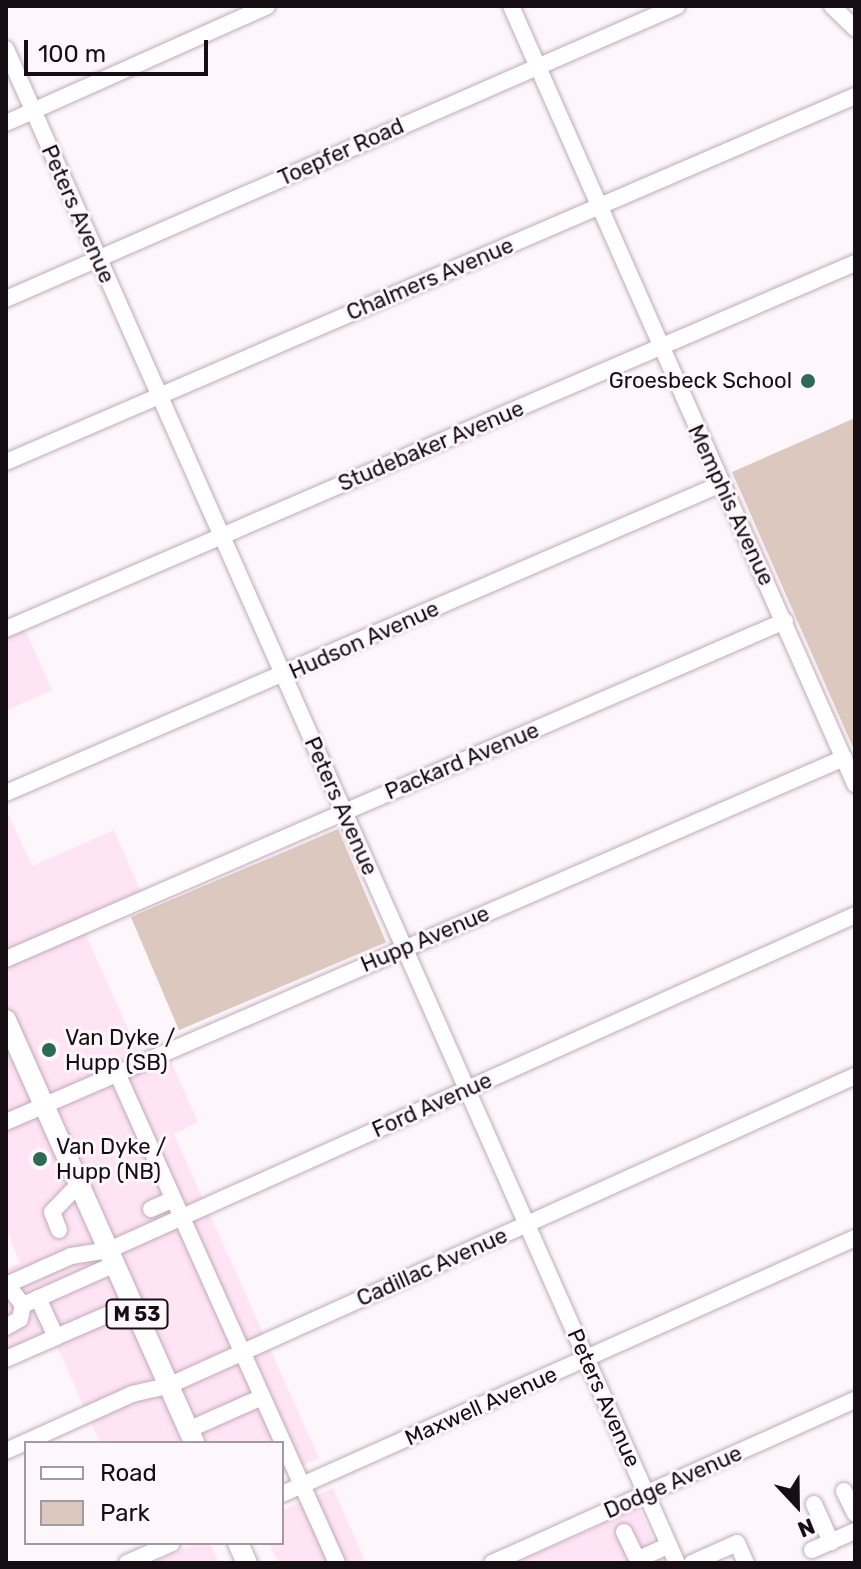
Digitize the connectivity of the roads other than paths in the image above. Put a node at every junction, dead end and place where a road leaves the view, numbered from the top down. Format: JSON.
{"nodes":[{"id":1,"x":267,"y":6,"type":"edge"},
{"id":2,"x":511,"y":6,"type":"edge"},
{"id":3,"x":677,"y":6,"type":"edge"},
{"id":4,"x":832,"y":6,"type":"edge"},
{"id":5,"x":855,"y":28,"type":"edge"},
{"id":6,"x":6,"y":49,"type":"edge"},
{"id":7,"x":538,"y":66,"type":"junction"},
{"id":8,"x":855,"y":96,"type":"edge"},
{"id":9,"x":33,"y":112,"type":"junction"},
{"id":10,"x":6,"y":123,"type":"edge"},
{"id":11,"x":598,"y":207,"type":"junction"},
{"id":12,"x":98,"y":258,"type":"junction"},
{"id":13,"x":855,"y":263,"type":"edge"},
{"id":14,"x":6,"y":299,"type":"edge"},
{"id":15,"x":659,"y":347,"type":"junction"},
{"id":16,"x":158,"y":397,"type":"junction"},
{"id":17,"x":6,"y":462,"type":"edge"},
{"id":18,"x":721,"y":484,"type":"junction"},
{"id":19,"x":222,"y":537,"type":"junction"},
{"id":20,"x":785,"y":621,"type":"junction"},
{"id":21,"x":6,"y":629,"type":"edge"},
{"id":22,"x":283,"y":675,"type":"junction"},
{"id":23,"x":844,"y":758,"type":"junction"},
{"id":24,"x":855,"y":784,"type":"edge"},
{"id":25,"x":6,"y":793,"type":"edge"},
{"id":26,"x":345,"y":812,"type":"junction"},
{"id":27,"x":855,"y":915,"type":"edge"},
{"id":28,"x":404,"y":948,"type":"junction"},
{"id":29,"x":6,"y":959,"type":"edge"},
{"id":30,"x":6,"y":1020,"type":"edge"},
{"id":31,"x":117,"y":1073,"type":"junction"},
{"id":32,"x":855,"y":1076,"type":"edge"},
{"id":33,"x":468,"y":1089,"type":"junction"},
{"id":34,"x":44,"y":1104,"type":"junction"},
{"id":35,"x":6,"y":1122,"type":"edge"},
{"id":36,"x":79,"y":1184,"type":"junction"},
{"id":37,"x":173,"y":1199,"type":"junction"},
{"id":38,"x":151,"y":1209,"type":"dead end"},
{"id":39,"x":181,"y":1218,"type":"junction"},
{"id":40,"x":526,"y":1225,"type":"junction"},
{"id":41,"x":59,"y":1230,"type":"dead end"},
{"id":42,"x":855,"y":1238,"type":"edge"},
{"id":43,"x":112,"y":1257,"type":"junction"},
{"id":44,"x":6,"y":1285,"type":"edge"},
{"id":45,"x":30,"y":1302,"type":"junction"},
{"id":46,"x":132,"y":1304,"type":"junction"},
{"id":47,"x":6,"y":1327,"type":"edge"},
{"id":48,"x":56,"y":1337,"type":"junction"},
{"id":49,"x":241,"y":1353,"type":"junction"},
{"id":50,"x":6,"y":1359,"type":"edge"},
{"id":51,"x":586,"y":1359,"type":"junction"},
{"id":52,"x":168,"y":1386,"type":"junction"},
{"id":53,"x":262,"y":1397,"type":"junction"},
{"id":54,"x":855,"y":1400,"type":"edge"},
{"id":55,"x":191,"y":1437,"type":"edge"},
{"id":56,"x":28,"y":1441,"type":"edge"},
{"id":57,"x":282,"y":1441,"type":"edge"},
{"id":58,"x":284,"y":1445,"type":"edge"},
{"id":59,"x":302,"y":1485,"type":"junction"},
{"id":60,"x":844,"y":1491,"type":"dead end"},
{"id":61,"x":284,"y":1493,"type":"edge"},
{"id":62,"x":647,"y":1494,"type":"junction"},
{"id":63,"x":814,"y":1504,"type":"dead end"},
{"id":64,"x":855,"y":1514,"type":"edge"},
{"id":65,"x":855,"y":1531,"type":"edge"},
{"id":66,"x":624,"y":1532,"type":"dead end"},
{"id":67,"x":831,"y":1542,"type":"junction"},
{"id":68,"x":669,"y":1545,"type":"junction"},
{"id":69,"x":812,"y":1550,"type":"dead end"},
{"id":70,"x":155,"y":1557,"type":"edge"},
{"id":71,"x":638,"y":1561,"type":"edge"},
{"id":72,"x":127,"y":1563,"type":"edge"},
{"id":73,"x":337,"y":1563,"type":"edge"},
{"id":74,"x":492,"y":1563,"type":"edge"},
{"id":75,"x":677,"y":1563,"type":"edge"},
{"id":76,"x":692,"y":1563,"type":"edge"},
{"id":77,"x":746,"y":1563,"type":"edge"}],
"edges":[{"from":1,"to":9,"type":"street"},
{"from":2,"to":7,"type":"street","name":"Memphis Avenue"},
{"from":3,"to":7,"type":"street","name":"Toepfer Road"},
{"from":4,"to":5,"type":"street"},
{"from":6,"to":9,"type":"street","name":"Peters Avenue"},
{"from":7,"to":11,"type":"street","name":"Memphis Avenue"},
{"from":7,"to":12,"type":"street","name":"Toepfer Road"},
{"from":8,"to":11,"type":"street","name":"Chalmers Avenue"},
{"from":9,"to":10,"type":"street"},
{"from":9,"to":12,"type":"street","name":"Peters Avenue"},
{"from":11,"to":15,"type":"street","name":"Memphis Avenue"},
{"from":11,"to":16,"type":"street","name":"Chalmers Avenue"},
{"from":12,"to":14,"type":"street","name":"Toepfer Road"},
{"from":12,"to":16,"type":"street","name":"Peters Avenue"},
{"from":13,"to":15,"type":"street","name":"Studebaker Avenue"},
{"from":15,"to":18,"type":"street","name":"Memphis Avenue"},
{"from":15,"to":19,"type":"street","name":"Studebaker Avenue"},
{"from":16,"to":17,"type":"street","name":"Chalmers Avenue"},
{"from":16,"to":19,"type":"street","name":"Peters Avenue"},
{"from":18,"to":20,"type":"street","name":"Memphis Avenue"},
{"from":18,"to":22,"type":"street","name":"Hudson Avenue"},
{"from":19,"to":21,"type":"street","name":"Studebaker Avenue"},
{"from":19,"to":22,"type":"street","name":"Peters Avenue"},
{"from":20,"to":23,"type":"street","name":"Memphis Avenue"},
{"from":20,"to":26,"type":"street","name":"Packard Avenue"},
{"from":22,"to":25,"type":"street","name":"Hudson Avenue"},
{"from":22,"to":26,"type":"street","name":"Peters Avenue"},
{"from":23,"to":24,"type":"street","name":"Memphis Avenue"},
{"from":23,"to":28,"type":"street","name":"Hupp Avenue"},
{"from":26,"to":28,"type":"street","name":"Peters Avenue"},
{"from":26,"to":29,"type":"street","name":"Packard Avenue"},
{"from":27,"to":33,"type":"street","name":"Ford Avenue"},
{"from":28,"to":31,"type":"street","name":"Hupp Avenue"},
{"from":28,"to":33,"type":"street","name":"Peters Avenue"},
{"from":30,"to":34,"type":"main road","number":"M 53"},
{"from":31,"to":34,"type":"street","name":"Hupp Avenue"},
{"from":31,"to":37,"type":"street"},
{"from":32,"to":40,"type":"street","name":"Cadillac Avenue"},
{"from":33,"to":39,"type":"street","name":"Ford Avenue"},
{"from":33,"to":40,"type":"street","name":"Peters Avenue"},
{"from":34,"to":35,"type":"street","name":"Hupp Avenue"},
{"from":34,"to":36,"type":"main road","number":"M 53"},
{"from":36,"to":41,"type":"street"},
{"from":36,"to":43,"type":"main road","number":"M 53"},
{"from":37,"to":38,"type":"street"},
{"from":37,"to":39,"type":"street"},
{"from":39,"to":43,"type":"street","name":"Ford Avenue"},
{"from":39,"to":49,"type":"street"},
{"from":40,"to":49,"type":"street","name":"Cadillac Avenue"},
{"from":40,"to":51,"type":"street","name":"Peters Avenue"},
{"from":42,"to":51,"type":"street","name":"Maxwell Avenue"},
{"from":43,"to":44,"type":"street","name":"Ford Avenue"},
{"from":43,"to":45,"type":"street"},
{"from":43,"to":46,"type":"main road","number":"M 53"},
{"from":44,"to":45,"type":"street"},
{"from":45,"to":47,"type":"street"},
{"from":45,"to":48,"type":"street"},
{"from":46,"to":48,"type":"street"},
{"from":46,"to":52,"type":"main road","number":"M 53"},
{"from":48,"to":50,"type":"street"},
{"from":49,"to":52,"type":"street","name":"Cadillac Avenue"},
{"from":49,"to":53,"type":"street"},
{"from":51,"to":59,"type":"street","name":"Maxwell Avenue"},
{"from":51,"to":62,"type":"street","name":"Peters Avenue"},
{"from":52,"to":55,"type":"main road","number":"M 53"},
{"from":52,"to":56,"type":"street","name":"Cadillac Avenue"},
{"from":53,"to":55,"type":"street"},
{"from":53,"to":57,"type":"street"},
{"from":54,"to":62,"type":"street","name":"Dodge Avenue"},
{"from":58,"to":59,"type":"street"},
{"from":59,"to":61,"type":"street","name":"Maxwell Avenue"},
{"from":59,"to":73,"type":"street"},
{"from":60,"to":64,"type":"street"},
{"from":62,"to":68,"type":"street","name":"Peters Avenue"},
{"from":62,"to":74,"type":"street","name":"Dodge Avenue"},
{"from":63,"to":67,"type":"street"},
{"from":65,"to":67,"type":"street"},
{"from":66,"to":71,"type":"street"},
{"from":67,"to":69,"type":"street"},
{"from":68,"to":71,"type":"street"},
{"from":68,"to":75,"type":"street","name":"Peters Avenue"},
{"from":70,"to":72,"type":"street"},
{"from":76,"to":77,"type":"street"}]}
